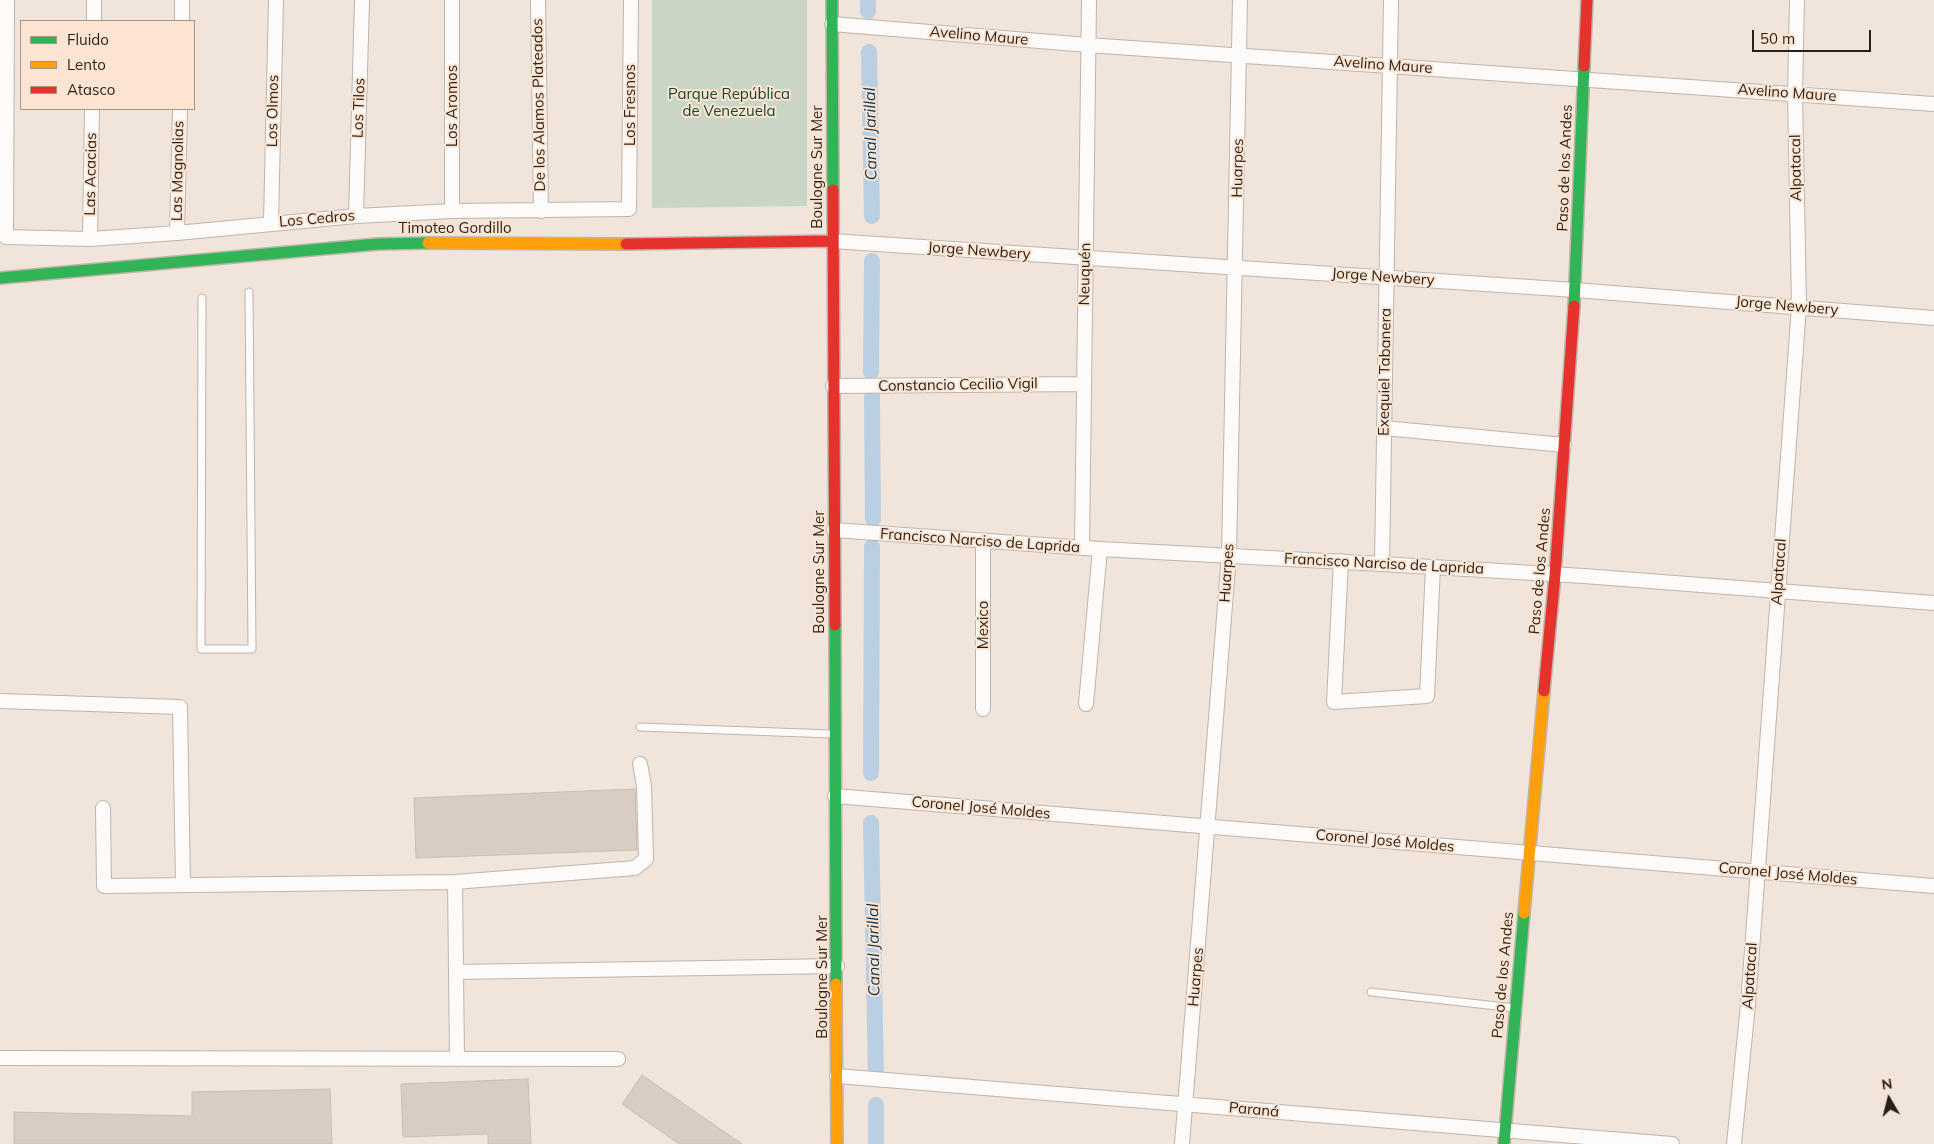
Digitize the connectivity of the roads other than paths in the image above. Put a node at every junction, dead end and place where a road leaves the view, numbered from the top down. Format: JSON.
{"nodes":[{"id":1,"x":7,"y":0,"type":"edge"},
{"id":2,"x":94,"y":0,"type":"edge"},
{"id":3,"x":182,"y":0,"type":"edge"},
{"id":4,"x":276,"y":0,"type":"edge"},
{"id":5,"x":362,"y":0,"type":"edge"},
{"id":6,"x":452,"y":0,"type":"edge"},
{"id":7,"x":538,"y":0,"type":"edge"},
{"id":8,"x":631,"y":0,"type":"edge"},
{"id":9,"x":832,"y":0,"type":"edge"},
{"id":10,"x":1089,"y":0,"type":"edge"},
{"id":11,"x":1240,"y":0,"type":"edge"},
{"id":12,"x":1391,"y":0,"type":"edge"},
{"id":13,"x":1587,"y":0,"type":"edge"},
{"id":14,"x":1797,"y":0,"type":"edge"},
{"id":15,"x":94,"y":20,"type":"edge"},
{"id":16,"x":182,"y":20,"type":"edge"},
{"id":17,"x":832,"y":24,"type":"junction"},
{"id":18,"x":1088,"y":45,"type":"junction"},
{"id":19,"x":1239,"y":55,"type":"junction"},
{"id":20,"x":1390,"y":66,"type":"junction"},
{"id":21,"x":1584,"y":79,"type":"junction"},
{"id":22,"x":1795,"y":94,"type":"junction"},
{"id":23,"x":1934,"y":104,"type":"edge"},
{"id":24,"x":92,"y":110,"type":"edge"},
{"id":25,"x":180,"y":110,"type":"edge"},
{"id":26,"x":629,"y":209,"type":"joint"},
{"id":27,"x":452,"y":211,"type":"junction"},
{"id":28,"x":541,"y":211,"type":"junction"},
{"id":29,"x":356,"y":216,"type":"junction"},
{"id":30,"x":271,"y":223,"type":"junction"},
{"id":31,"x":177,"y":233,"type":"junction"},
{"id":32,"x":90,"y":239,"type":"junction"},
{"id":33,"x":832,"y":241,"type":"junction"},
{"id":34,"x":1085,"y":257,"type":"junction"},
{"id":35,"x":1236,"y":267,"type":"junction"},
{"id":36,"x":79,"y":271,"type":"junction"},
{"id":37,"x":1387,"y":277,"type":"junction"},
{"id":38,"x":0,"y":278,"type":"edge"},
{"id":39,"x":0,"y":287,"type":"edge"},
{"id":40,"x":1575,"y":290,"type":"junction"},
{"id":41,"x":249,"y":292,"type":"dead end"},
{"id":42,"x":202,"y":298,"type":"dead end"},
{"id":43,"x":1798,"y":306,"type":"junction"},
{"id":44,"x":1934,"y":318,"type":"edge"},
{"id":45,"x":1083,"y":384,"type":"junction"},
{"id":46,"x":833,"y":386,"type":"junction"},
{"id":47,"x":1384,"y":428,"type":"junction"},
{"id":48,"x":1564,"y":445,"type":"junction"},
{"id":49,"x":834,"y":530,"type":"junction"},
{"id":50,"x":982,"y":541,"type":"junction"},
{"id":51,"x":1082,"y":548,"type":"junction"},
{"id":52,"x":1100,"y":549,"type":"junction"},
{"id":53,"x":1229,"y":555,"type":"junction"},
{"id":54,"x":1341,"y":561,"type":"junction"},
{"id":55,"x":1382,"y":564,"type":"junction"},
{"id":56,"x":1433,"y":567,"type":"junction"},
{"id":57,"x":1555,"y":575,"type":"junction"},
{"id":58,"x":1777,"y":591,"type":"junction"},
{"id":59,"x":1934,"y":602,"type":"edge"},
{"id":60,"x":0,"y":701,"type":"edge"},
{"id":61,"x":1086,"y":704,"type":"dead end"},
{"id":62,"x":982,"y":709,"type":"dead end"},
{"id":63,"x":640,"y":727,"type":"dead end"},
{"id":64,"x":835,"y":734,"type":"junction"},
{"id":65,"x":640,"y":764,"type":"dead end"},
{"id":66,"x":835,"y":796,"type":"junction"},
{"id":67,"x":103,"y":808,"type":"dead end"},
{"id":68,"x":1208,"y":826,"type":"junction"},
{"id":69,"x":1529,"y":853,"type":"junction"},
{"id":70,"x":1757,"y":871,"type":"junction"},
{"id":71,"x":455,"y":882,"type":"junction"},
{"id":72,"x":183,"y":885,"type":"junction"},
{"id":73,"x":1934,"y":886,"type":"edge"},
{"id":74,"x":837,"y":966,"type":"junction"},
{"id":75,"x":456,"y":972,"type":"junction"},
{"id":76,"x":1371,"y":992,"type":"dead end"},
{"id":77,"x":1515,"y":1008,"type":"junction"},
{"id":78,"x":0,"y":1058,"type":"edge"},
{"id":79,"x":457,"y":1059,"type":"junction"},
{"id":80,"x":618,"y":1059,"type":"dead end"},
{"id":81,"x":837,"y":1076,"type":"junction"},
{"id":82,"x":1185,"y":1104,"type":"junction"},
{"id":83,"x":1505,"y":1137,"type":"edge"},
{"id":84,"x":838,"y":1144,"type":"edge"},
{"id":85,"x":1182,"y":1144,"type":"edge"},
{"id":86,"x":1672,"y":1144,"type":"edge"},
{"id":87,"x":1734,"y":1144,"type":"edge"}],
"edges":[{"from":1,"to":32,"type":"street","name":"Los Cedros"},
{"from":2,"to":15,"type":"street"},
{"from":3,"to":16,"type":"street"},
{"from":4,"to":30,"type":"street","name":"Los Olmos"},
{"from":5,"to":29,"type":"street","name":"Los Tilos"},
{"from":6,"to":27,"type":"street","name":"Los Aromos"},
{"from":7,"to":28,"type":"street","name":"De los Alamos Plateados"},
{"from":8,"to":26,"type":"street","name":"Los Fresnos"},
{"from":9,"to":17,"type":"street","name":"Boulogne Sur Mer"},
{"from":10,"to":18,"type":"street","name":"Neuquén"},
{"from":11,"to":19,"type":"street","name":"Huarpes"},
{"from":12,"to":20,"type":"street","name":"Exequiel Tabanera"},
{"from":13,"to":21,"type":"street","name":"Paso de los Andes"},
{"from":14,"to":22,"type":"street","name":"Alpatacal"},
{"from":17,"to":18,"type":"street","name":"Avelino Maure"},
{"from":17,"to":33,"type":"street","name":"Boulogne Sur Mer"},
{"from":18,"to":19,"type":"street","name":"Avelino Maure"},
{"from":18,"to":34,"type":"street","name":"Neuquén"},
{"from":19,"to":20,"type":"street","name":"Avelino Maure"},
{"from":19,"to":35,"type":"street","name":"Huarpes"},
{"from":20,"to":21,"type":"street","name":"Avelino Maure"},
{"from":20,"to":37,"type":"street","name":"Exequiel Tabanera"},
{"from":21,"to":22,"type":"street","name":"Avelino Maure"},
{"from":21,"to":40,"type":"street","name":"Paso de los Andes"},
{"from":22,"to":23,"type":"street","name":"Avelino Maure"},
{"from":22,"to":43,"type":"street","name":"Alpatacal"},
{"from":24,"to":32,"type":"street","name":"Las Acacias"},
{"from":25,"to":31,"type":"street","name":"Las Magnolias"},
{"from":26,"to":28,"type":"street","name":"Los Cedros"},
{"from":27,"to":28,"type":"street","name":"Los Cedros"},
{"from":27,"to":29,"type":"street","name":"Los Cedros"},
{"from":29,"to":30,"type":"street","name":"Los Cedros"},
{"from":30,"to":31,"type":"street","name":"Los Cedros"},
{"from":31,"to":32,"type":"street","name":"Los Cedros"},
{"from":33,"to":34,"type":"street","name":"Jorge Newbery"},
{"from":33,"to":36,"type":"street","name":"Timoteo Gordillo"},
{"from":33,"to":46,"type":"street","name":"Boulogne Sur Mer"},
{"from":34,"to":35,"type":"street","name":"Jorge Newbery"},
{"from":34,"to":45,"type":"street","name":"Neuquén"},
{"from":35,"to":37,"type":"street","name":"Jorge Newbery"},
{"from":35,"to":53,"type":"street","name":"Huarpes"},
{"from":36,"to":38,"type":"street","name":"Timoteo Gordillo"},
{"from":36,"to":39,"type":"street","name":"Timoteo Gordillo"},
{"from":37,"to":40,"type":"street","name":"Jorge Newbery"},
{"from":37,"to":47,"type":"street","name":"Exequiel Tabanera"},
{"from":40,"to":43,"type":"street","name":"Jorge Newbery"},
{"from":40,"to":48,"type":"street","name":"Paso de los Andes"},
{"from":41,"to":42,"type":"lane"},
{"from":43,"to":44,"type":"street","name":"Jorge Newbery"},
{"from":43,"to":58,"type":"street","name":"Alpatacal"},
{"from":45,"to":46,"type":"street","name":"Constancio Cecilio Vigil"},
{"from":45,"to":51,"type":"street","name":"Neuquén"},
{"from":46,"to":49,"type":"street","name":"Boulogne Sur Mer"},
{"from":47,"to":48,"type":"street"},
{"from":47,"to":55,"type":"street","name":"Exequiel Tabanera"},
{"from":48,"to":57,"type":"street","name":"Paso de los Andes"},
{"from":49,"to":50,"type":"street","name":"Francisco Narciso de Laprida"},
{"from":49,"to":64,"type":"street","name":"Boulogne Sur Mer"},
{"from":50,"to":51,"type":"street","name":"Francisco Narciso de Laprida"},
{"from":50,"to":62,"type":"street","name":"Mexico"},
{"from":51,"to":52,"type":"street","name":"Francisco Narciso de Laprida"},
{"from":52,"to":53,"type":"street","name":"Francisco Narciso de Laprida"},
{"from":52,"to":61,"type":"street"},
{"from":53,"to":54,"type":"street","name":"Francisco Narciso de Laprida"},
{"from":53,"to":68,"type":"street","name":"Huarpes"},
{"from":54,"to":55,"type":"street","name":"Francisco Narciso de Laprida"},
{"from":54,"to":56,"type":"street"},
{"from":55,"to":56,"type":"street","name":"Francisco Narciso de Laprida"},
{"from":56,"to":57,"type":"street","name":"Francisco Narciso de Laprida"},
{"from":57,"to":58,"type":"street","name":"Francisco Narciso de Laprida"},
{"from":57,"to":69,"type":"street","name":"Paso de los Andes"},
{"from":58,"to":59,"type":"street","name":"Francisco Narciso de Laprida"},
{"from":58,"to":70,"type":"street","name":"Alpatacal"},
{"from":60,"to":72,"type":"street"},
{"from":63,"to":64,"type":"lane"},
{"from":64,"to":66,"type":"street","name":"Boulogne Sur Mer"},
{"from":65,"to":71,"type":"street"},
{"from":66,"to":68,"type":"street","name":"Coronel José Moldes"},
{"from":66,"to":74,"type":"street","name":"Boulogne Sur Mer"},
{"from":67,"to":72,"type":"street"},
{"from":68,"to":69,"type":"street","name":"Coronel José Moldes"},
{"from":68,"to":82,"type":"street","name":"Huarpes"},
{"from":69,"to":70,"type":"street","name":"Coronel José Moldes"},
{"from":69,"to":77,"type":"street","name":"Paso de los Andes"},
{"from":70,"to":73,"type":"street","name":"Coronel José Moldes"},
{"from":70,"to":87,"type":"street","name":"Alpatacal"},
{"from":71,"to":72,"type":"street"},
{"from":71,"to":75,"type":"street"},
{"from":74,"to":75,"type":"street"},
{"from":74,"to":81,"type":"street","name":"Boulogne Sur Mer"},
{"from":75,"to":79,"type":"street"},
{"from":76,"to":77,"type":"lane"},
{"from":77,"to":83,"type":"street","name":"Paso de los Andes"},
{"from":78,"to":79,"type":"street"},
{"from":79,"to":80,"type":"street"},
{"from":81,"to":82,"type":"street","name":"Paraná"},
{"from":81,"to":84,"type":"street","name":"Boulogne Sur Mer"},
{"from":82,"to":83,"type":"street","name":"Paraná"},
{"from":82,"to":85,"type":"street","name":"Huarpes"},
{"from":83,"to":86,"type":"street","name":"Paraná"}]}
